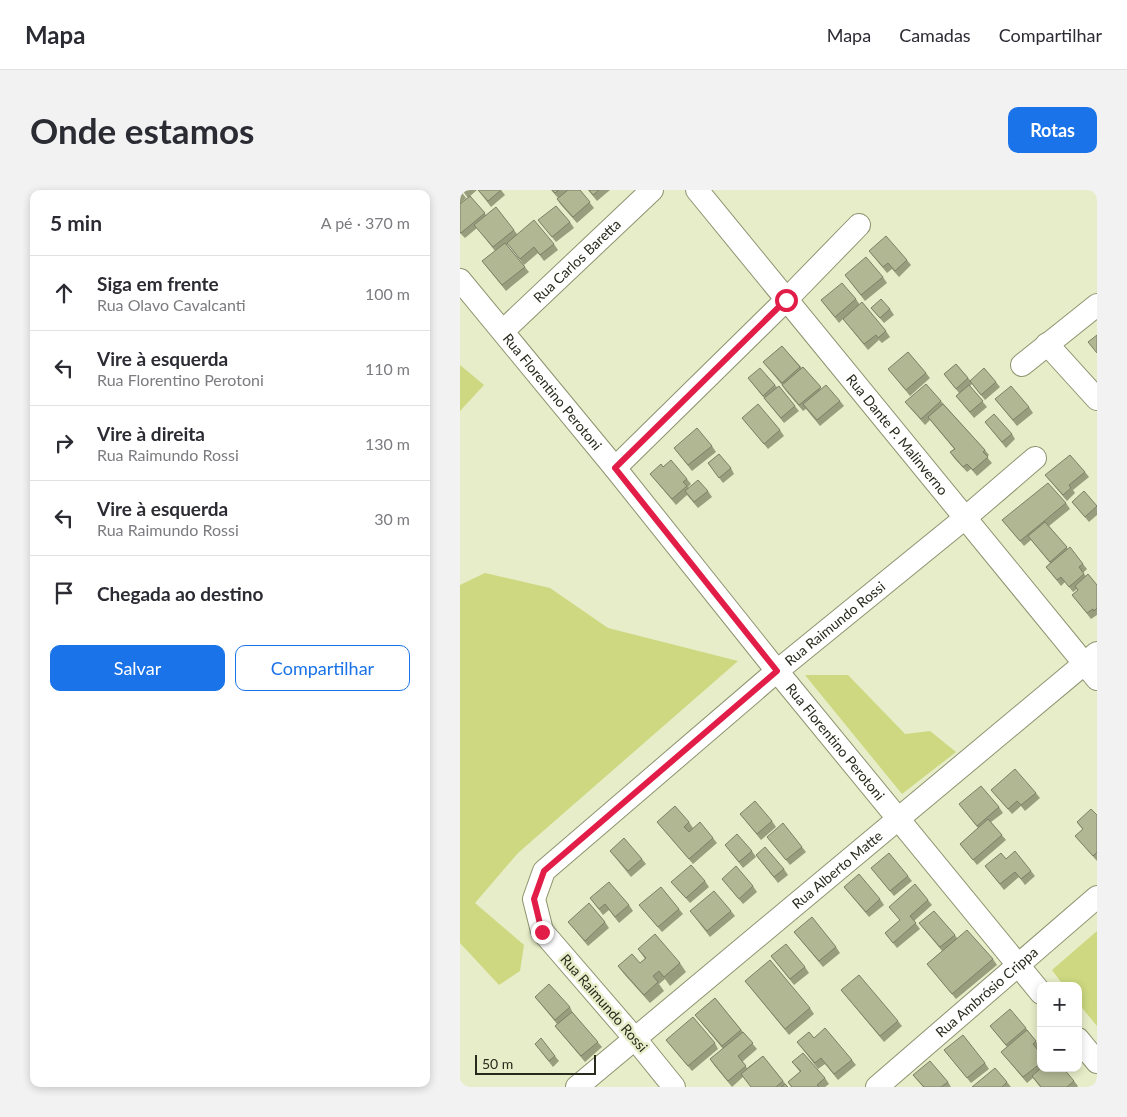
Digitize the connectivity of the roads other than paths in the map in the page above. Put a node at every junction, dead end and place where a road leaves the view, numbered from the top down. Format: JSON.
{"nodes":[{"id":1,"x":652,"y":190,"type":"edge"},
{"id":2,"x":697,"y":190,"type":"edge"},
{"id":3,"x":859,"y":225,"type":"dead end"},
{"id":4,"x":460,"y":280,"type":"edge"},
{"id":5,"x":786,"y":300,"type":"junction"},
{"id":6,"x":1097,"y":305,"type":"edge"},
{"id":7,"x":503,"y":331,"type":"junction"},
{"id":8,"x":1047,"y":344,"type":"junction"},
{"id":9,"x":1022,"y":365,"type":"dead end"},
{"id":10,"x":1097,"y":398,"type":"edge"},
{"id":11,"x":1035,"y":458,"type":"dead end"},
{"id":12,"x":615,"y":468,"type":"junction"},
{"id":13,"x":965,"y":518,"type":"junction"},
{"id":14,"x":1093,"y":665,"type":"edge"},
{"id":15,"x":777,"y":671,"type":"junction"},
{"id":16,"x":898,"y":820,"type":"junction"},
{"id":17,"x":1097,"y":897,"type":"edge"},
{"id":18,"x":1019,"y":966,"type":"junction"},
{"id":19,"x":1037,"y":988,"type":"edge"},
{"id":20,"x":636,"y":1040,"type":"junction"},
{"id":21,"x":1082,"y":1044,"type":"edge"},
{"id":22,"x":1097,"y":1062,"type":"edge"},
{"id":23,"x":577,"y":1087,"type":"edge"},
{"id":24,"x":674,"y":1087,"type":"edge"},
{"id":25,"x":877,"y":1087,"type":"edge"}],
"edges":[{"from":1,"to":7,"type":"street","name":"Rua Carlos Baretta"},
{"from":2,"to":5,"type":"street","name":"Rua Dante P. Malinverno"},
{"from":3,"to":5,"type":"street"},
{"from":4,"to":7,"type":"street","name":"Rua Florentino Perotoni"},
{"from":5,"to":12,"type":"street"},
{"from":5,"to":13,"type":"street","name":"Rua Dante P. Malinverno"},
{"from":6,"to":8,"type":"street"},
{"from":7,"to":12,"type":"street","name":"Rua Florentino Perotoni"},
{"from":8,"to":9,"type":"street"},
{"from":8,"to":10,"type":"street"},
{"from":11,"to":13,"type":"street","name":"Rua Raimundo Rossi"},
{"from":12,"to":15,"type":"street","name":"Rua Florentino Perotoni"},
{"from":13,"to":14,"type":"street","name":"Rua Dante P. Malinverno"},
{"from":13,"to":15,"type":"street","name":"Rua Raimundo Rossi"},
{"from":14,"to":16,"type":"street","name":"Rua Alberto Matte"},
{"from":15,"to":16,"type":"street","name":"Rua Florentino Perotoni"},
{"from":15,"to":20,"type":"street","name":"Rua Raimundo Rossi"},
{"from":16,"to":18,"type":"street","name":"Rua Florentino Perotoni"},
{"from":16,"to":20,"type":"street","name":"Rua Alberto Matte"},
{"from":17,"to":18,"type":"street","name":"Rua Ambrósio Crippa"},
{"from":18,"to":19,"type":"street","name":"Rua Florentino Perotoni"},
{"from":18,"to":25,"type":"street","name":"Rua Ambrósio Crippa"},
{"from":20,"to":23,"type":"street","name":"Rua Alberto Matte"},
{"from":20,"to":24,"type":"street","name":"Rua Raimundo Rossi"},
{"from":21,"to":22,"type":"street"}]}
